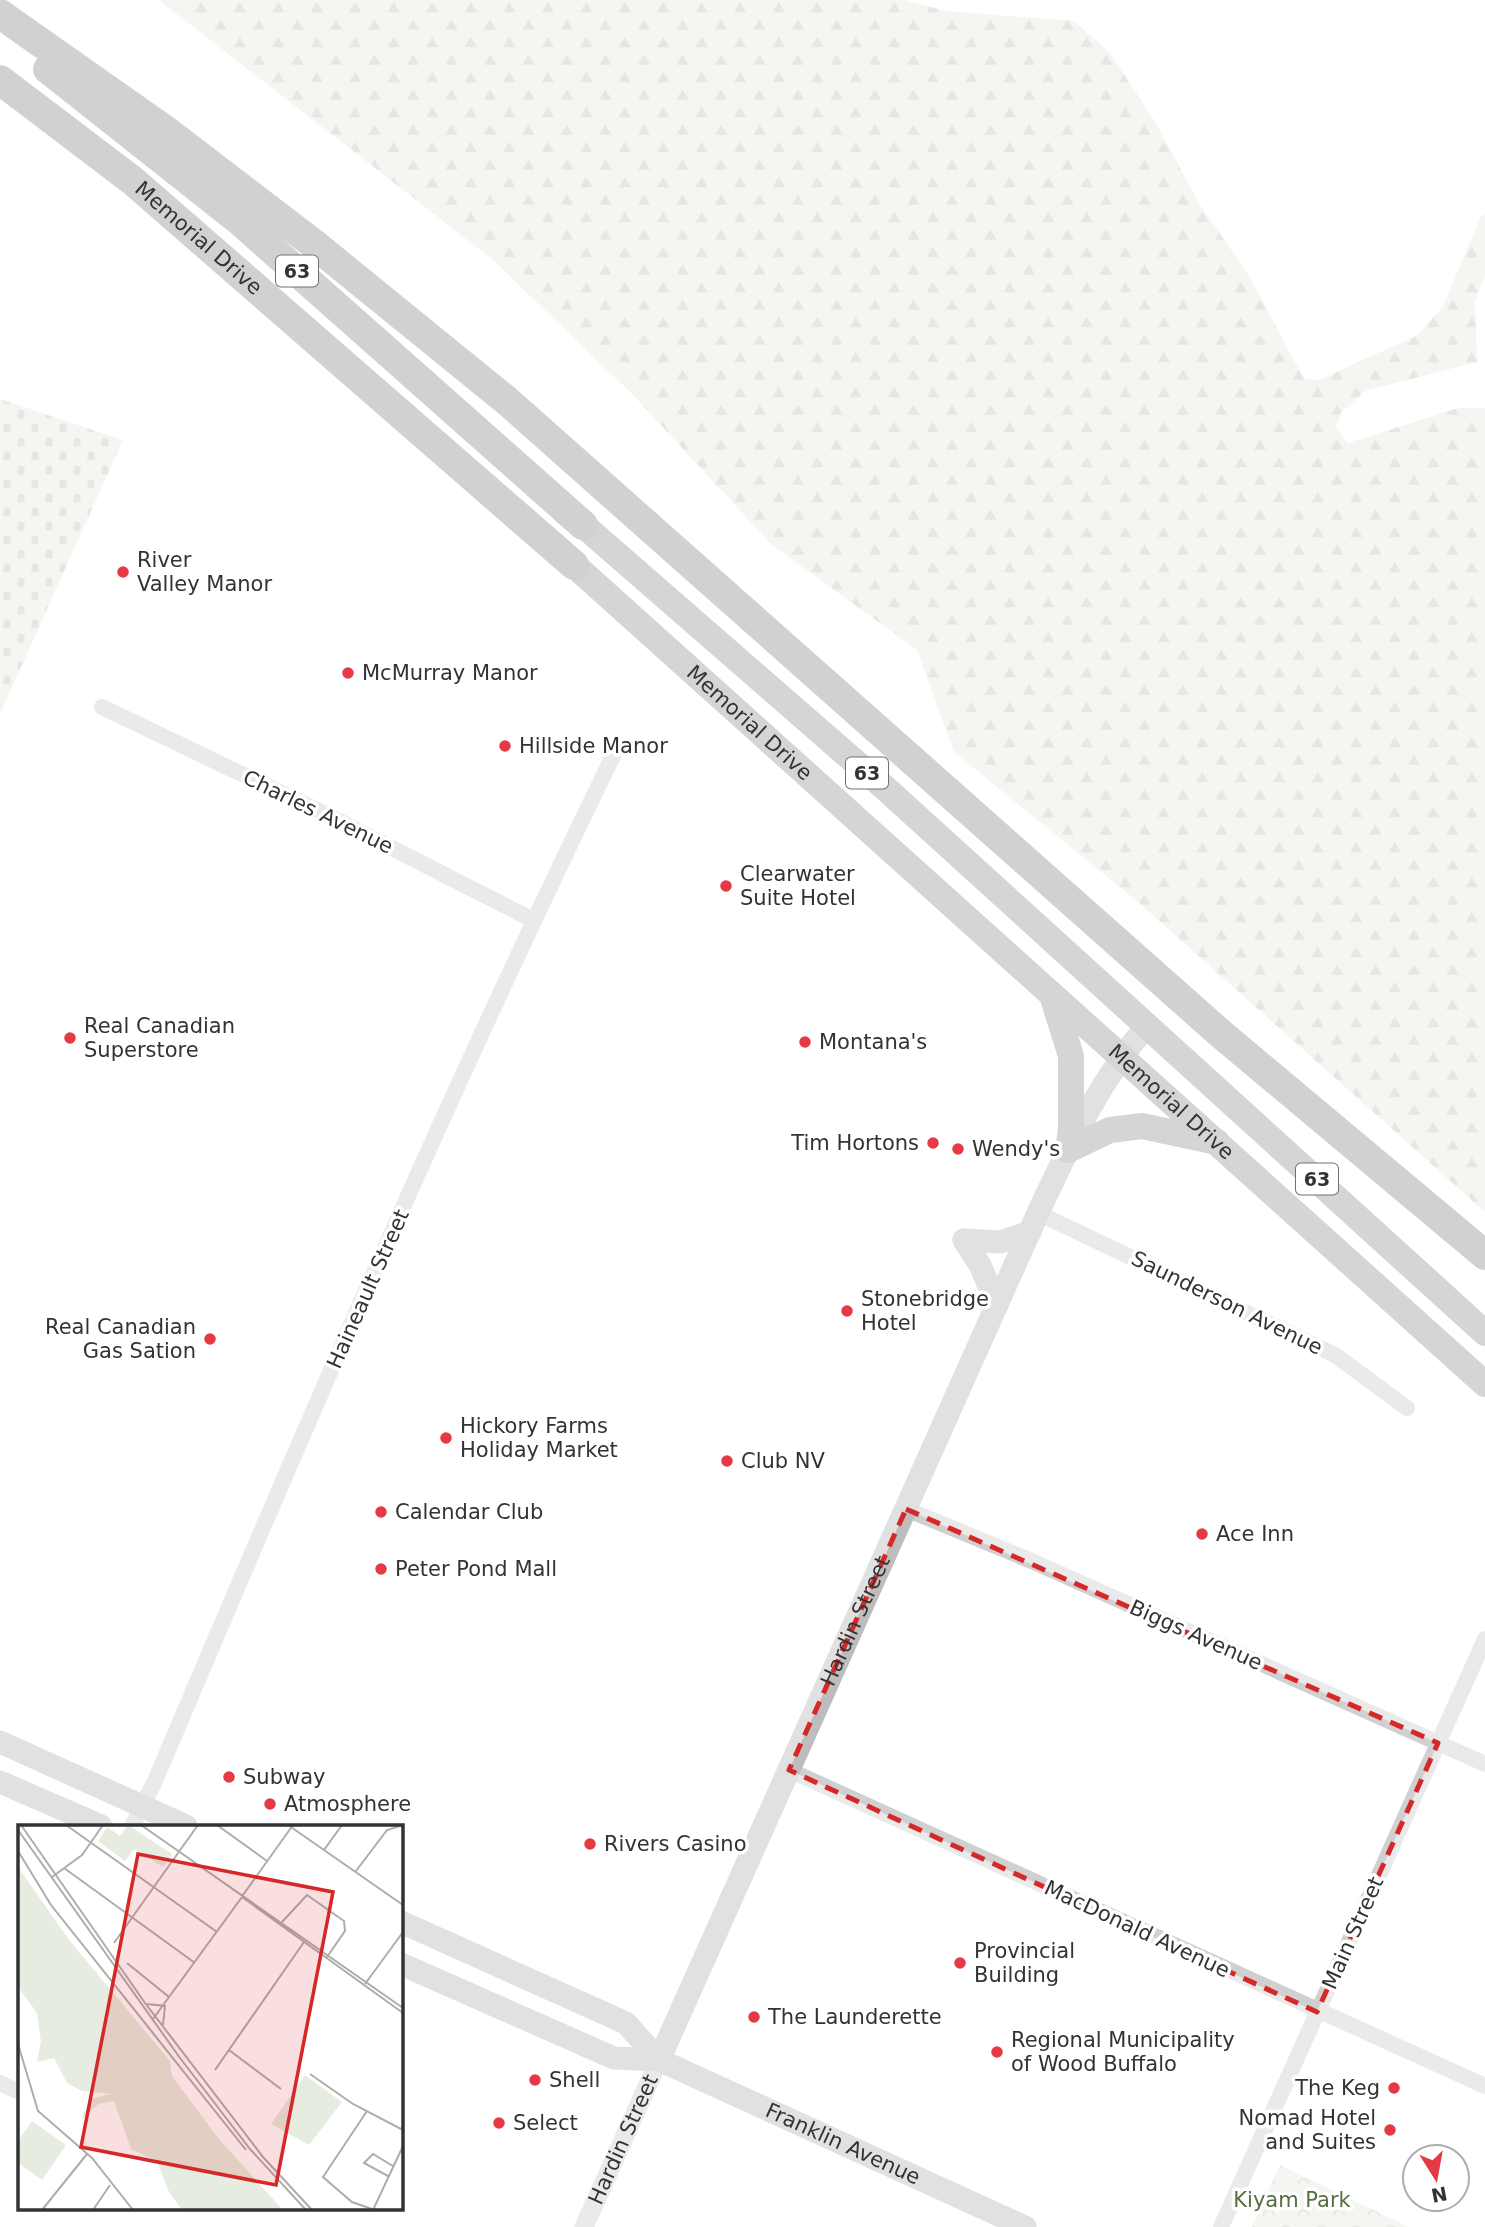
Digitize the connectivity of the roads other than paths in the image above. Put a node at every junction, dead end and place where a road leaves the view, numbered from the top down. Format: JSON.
{"nodes":[{"id":1,"x":0,"y":14,"type":"edge"},
{"id":2,"x":0,"y":32,"type":"edge"},
{"id":3,"x":0,"y":79,"type":"edge"},
{"id":4,"x":583,"y":525,"type":"joint"},
{"id":5,"x":575,"y":565,"type":"joint"},
{"id":6,"x":102,"y":707,"type":"dead end"},
{"id":7,"x":613,"y":756,"type":"dead end"},
{"id":8,"x":533,"y":920,"type":"junction"},
{"id":9,"x":1052,"y":995,"type":"junction"},
{"id":10,"x":1146,"y":1027,"type":"junction"},
{"id":11,"x":1122,"y":1055,"type":"junction"},
{"id":12,"x":1220,"y":1142,"type":"junction"},
{"id":13,"x":1068,"y":1150,"type":"junction"},
{"id":14,"x":1034,"y":1223,"type":"junction"},
{"id":15,"x":1485,"y":1255,"type":"edge"},
{"id":16,"x":997,"y":1305,"type":"junction"},
{"id":17,"x":1485,"y":1333,"type":"edge"},
{"id":18,"x":1485,"y":1384,"type":"edge"},
{"id":19,"x":1408,"y":1408,"type":"dead end"},
{"id":20,"x":906,"y":1509,"type":"junction"},
{"id":21,"x":1485,"y":1639,"type":"edge"},
{"id":22,"x":0,"y":1742,"type":"edge"},
{"id":23,"x":1438,"y":1743,"type":"junction"},
{"id":24,"x":1485,"y":1764,"type":"edge"},
{"id":25,"x":789,"y":1770,"type":"junction"},
{"id":26,"x":0,"y":1782,"type":"edge"},
{"id":27,"x":144,"y":1805,"type":"junction"},
{"id":28,"x":99,"y":1825,"type":"edge"},
{"id":29,"x":133,"y":1825,"type":"edge"},
{"id":30,"x":184,"y":1825,"type":"edge"},
{"id":31,"x":402,"y":1922,"type":"edge"},
{"id":32,"x":402,"y":1964,"type":"edge"},
{"id":33,"x":1317,"y":2012,"type":"junction"},
{"id":34,"x":659,"y":2060,"type":"junction"},
{"id":35,"x":0,"y":2083,"type":"edge"},
{"id":36,"x":1485,"y":2086,"type":"edge"},
{"id":37,"x":18,"y":2092,"type":"edge"},
{"id":38,"x":584,"y":2227,"type":"edge"},
{"id":39,"x":1025,"y":2227,"type":"edge"},
{"id":40,"x":1221,"y":2227,"type":"edge"}],
"edges":[{"from":1,"to":15,"type":"highway"},
{"from":2,"to":4,"type":"highway","name":"Memorial Drive","number":"63"},
{"from":3,"to":5,"type":"highway","name":"Memorial Drive","number":"63"},
{"from":4,"to":10,"type":"highway","name":"Memorial Drive","number":"63"},
{"from":5,"to":9,"type":"highway","name":"Memorial Drive","number":"63"},
{"from":6,"to":8,"type":"street","name":"Charles Avenue"},
{"from":7,"to":8,"type":"street","name":"Haineault Street"},
{"from":8,"to":27,"type":"street","name":"Haineault Street"},
{"from":9,"to":11,"type":"highway","name":"Memorial Drive","number":"63"},
{"from":9,"to":13,"type":"highway"},
{"from":10,"to":11,"type":"main road","name":"Hardin Street"},
{"from":10,"to":17,"type":"highway","name":"Memorial Drive","number":"63"},
{"from":11,"to":12,"type":"highway","name":"Memorial Drive","number":"63"},
{"from":11,"to":13,"type":"main road","name":"Hardin Street"},
{"from":12,"to":13,"type":"highway"},
{"from":12,"to":18,"type":"highway","name":"Memorial Drive","number":"63"},
{"from":13,"to":14,"type":"main road","name":"Hardin Street"},
{"from":14,"to":16,"type":"main road","name":"Hardin Street"},
{"from":14,"to":16,"type":"main road"},
{"from":14,"to":19,"type":"street","name":"Saunderson Avenue"},
{"from":16,"to":20,"type":"main road","name":"Hardin Street"},
{"from":20,"to":23,"type":"street","name":"Biggs Avenue"},
{"from":20,"to":25,"type":"main road","name":"Hardin Street"},
{"from":21,"to":23,"type":"street","name":"Main Street"},
{"from":22,"to":27,"type":"main road"},
{"from":23,"to":24,"type":"street","name":"Biggs Avenue"},
{"from":23,"to":33,"type":"street","name":"Main Street"},
{"from":25,"to":33,"type":"street","name":"MacDonald Avenue"},
{"from":25,"to":34,"type":"main road","name":"Hardin Street"},
{"from":26,"to":28,"type":"main road"},
{"from":27,"to":29,"type":"street","name":"Haineault Street"},
{"from":27,"to":30,"type":"main road"},
{"from":31,"to":34,"type":"main road","name":"Franklin Avenue"},
{"from":32,"to":34,"type":"main road","name":"Franklin Avenue"},
{"from":33,"to":36,"type":"street","name":"MacDonald Avenue"},
{"from":33,"to":40,"type":"street","name":"Main Street"},
{"from":34,"to":38,"type":"street","name":"Hardin Street"},
{"from":34,"to":39,"type":"main road","name":"Franklin Avenue"},
{"from":35,"to":37,"type":"street"}]}
